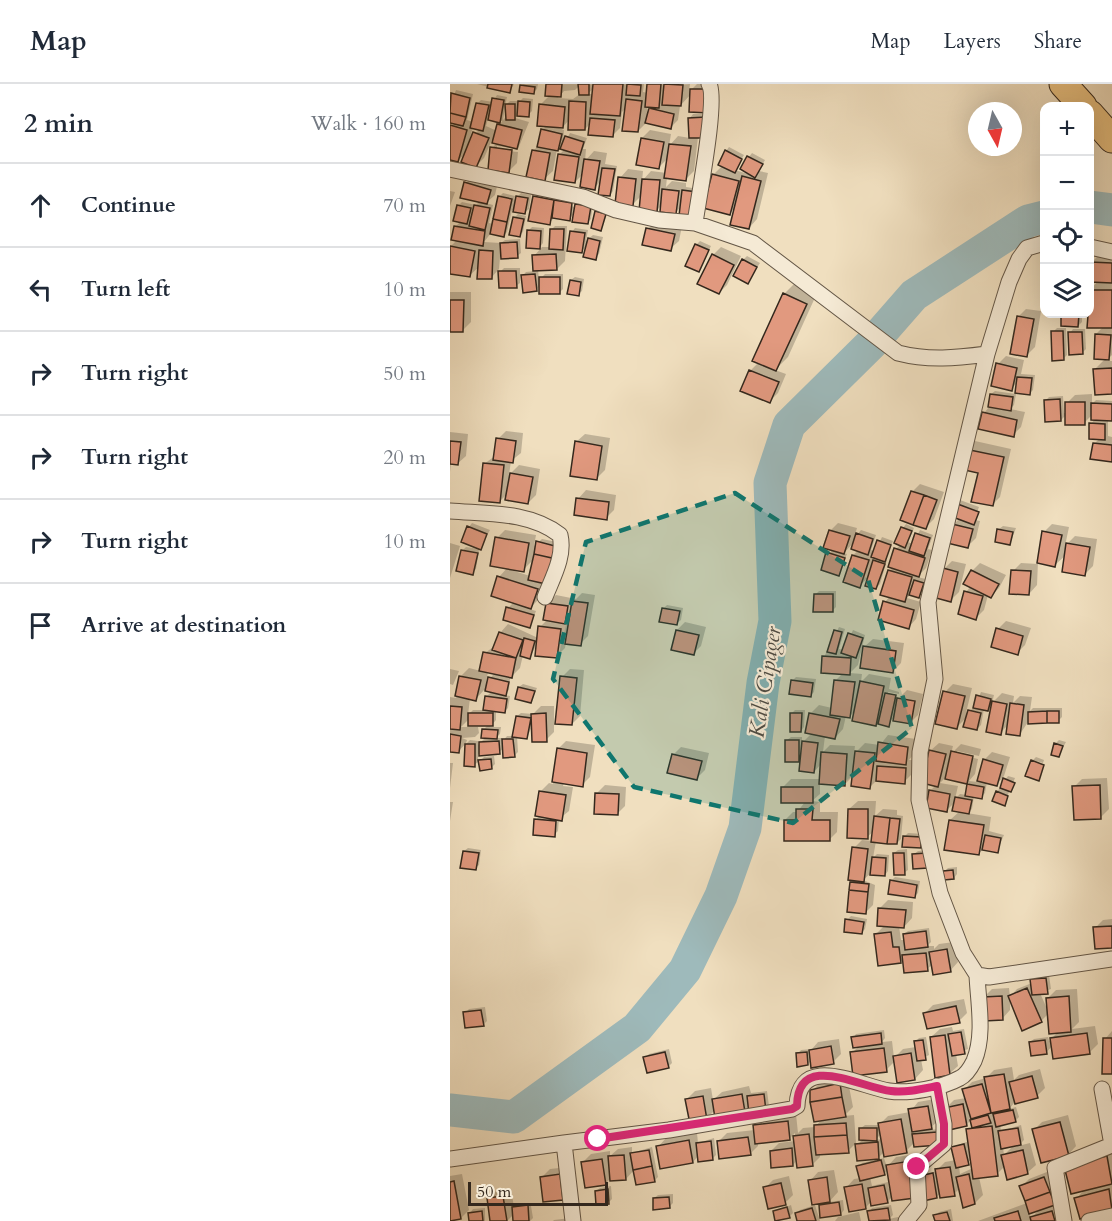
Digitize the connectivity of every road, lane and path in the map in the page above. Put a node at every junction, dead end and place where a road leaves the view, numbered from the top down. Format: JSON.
{"nodes":[{"id":1,"x":710,"y":84,"type":"edge"},
{"id":2,"x":1063,"y":84,"type":"edge"},
{"id":3,"x":1079,"y":102,"type":"edge"},
{"id":4,"x":1094,"y":119,"type":"edge"},
{"id":5,"x":1112,"y":139,"type":"edge"},
{"id":6,"x":450,"y":169,"type":"edge"},
{"id":7,"x":695,"y":223,"type":"junction"},
{"id":8,"x":1040,"y":244,"type":"edge"},
{"id":9,"x":1094,"y":248,"type":"edge"},
{"id":10,"x":1112,"y":252,"type":"edge"},
{"id":11,"x":987,"y":354,"type":"junction"},
{"id":12,"x":450,"y":511,"type":"edge"},
{"id":13,"x":545,"y":597,"type":"dead end"},
{"id":14,"x":1112,"y":959,"type":"edge"},
{"id":15,"x":977,"y":975,"type":"junction"},
{"id":16,"x":937,"y":1086,"type":"junction"},
{"id":17,"x":1101,"y":1089,"type":"dead end"},
{"id":18,"x":564,"y":1143,"type":"junction"},
{"id":19,"x":450,"y":1159,"type":"edge"},
{"id":20,"x":1112,"y":1216,"type":"edge"},
{"id":21,"x":573,"y":1221,"type":"edge"},
{"id":22,"x":906,"y":1221,"type":"edge"},
{"id":23,"x":1064,"y":1221,"type":"edge"},
{"id":24,"x":1089,"y":1221,"type":"edge"}],
"edges":[{"from":1,"to":7,"type":"street"},
{"from":2,"to":3,"type":"highway"},
{"from":4,"to":5,"type":"highway"},
{"from":6,"to":7,"type":"street"},
{"from":7,"to":11,"type":"street"},
{"from":8,"to":11,"type":"street"},
{"from":9,"to":10,"type":"street"},
{"from":11,"to":15,"type":"street"},
{"from":12,"to":13,"type":"street"},
{"from":14,"to":15,"type":"street"},
{"from":15,"to":16,"type":"street"},
{"from":16,"to":18,"type":"street"},
{"from":16,"to":22,"type":"street"},
{"from":17,"to":23,"type":"street"},
{"from":18,"to":19,"type":"street"},
{"from":18,"to":21,"type":"street"},
{"from":20,"to":24,"type":"street"}]}
